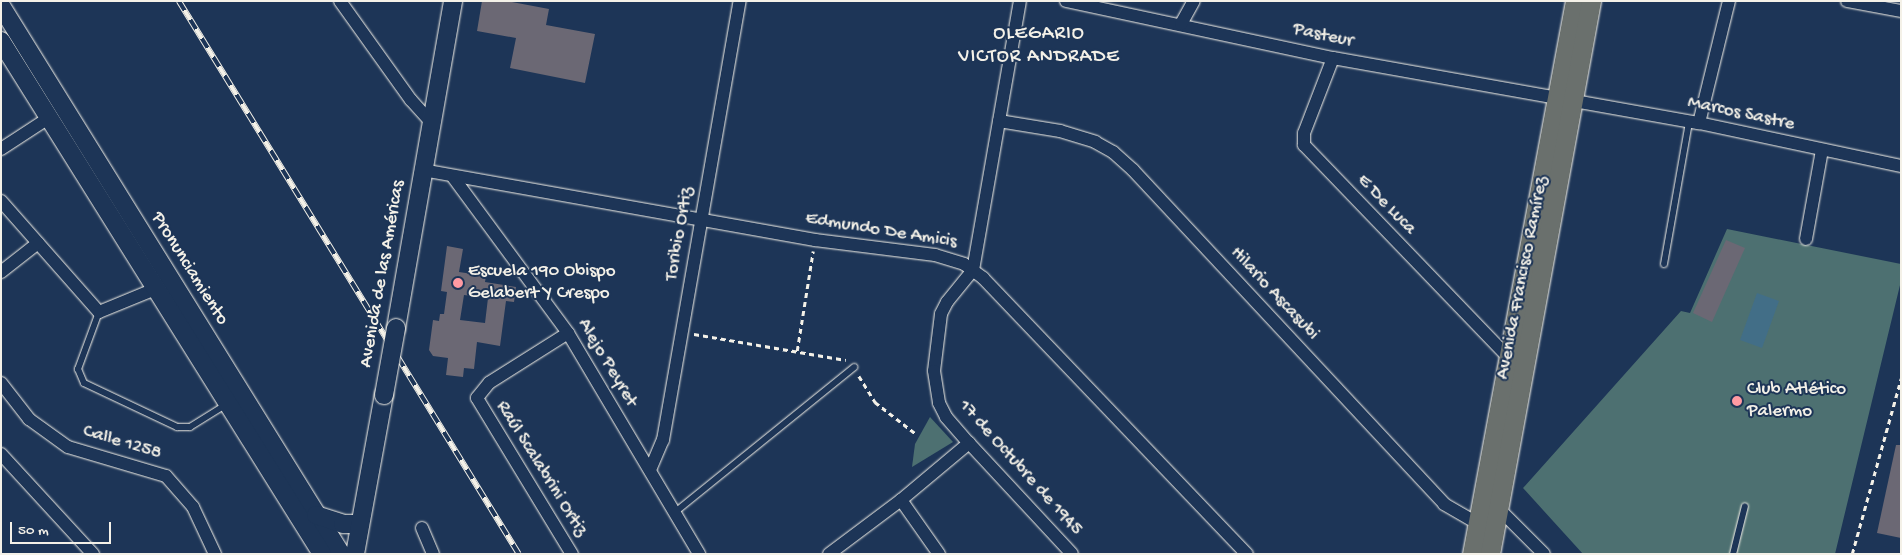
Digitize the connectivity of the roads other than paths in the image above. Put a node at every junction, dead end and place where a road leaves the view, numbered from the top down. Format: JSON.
{"nodes":[{"id":1,"x":340,"y":1,"type":"edge"},
{"id":2,"x":453,"y":1,"type":"edge"},
{"id":3,"x":740,"y":1,"type":"edge"},
{"id":4,"x":1032,"y":1,"type":"edge"},
{"id":5,"x":1066,"y":1,"type":"edge"},
{"id":6,"x":1194,"y":1,"type":"edge"},
{"id":7,"x":1575,"y":1,"type":"edge"},
{"id":8,"x":1592,"y":1,"type":"edge"},
{"id":9,"x":1729,"y":1,"type":"edge"},
{"id":10,"x":1848,"y":1,"type":"edge"},
{"id":11,"x":1018,"y":2,"type":"edge"},
{"id":12,"x":1,"y":6,"type":"edge"},
{"id":13,"x":1901,"y":11,"type":"edge"},
{"id":14,"x":1181,"y":24,"type":"junction"},
{"id":15,"x":1,"y":41,"type":"edge"},
{"id":16,"x":1333,"y":58,"type":"junction"},
{"id":17,"x":1565,"y":101,"type":"junction"},
{"id":18,"x":50,"y":117,"type":"junction"},
{"id":19,"x":430,"y":121,"type":"junction"},
{"id":20,"x":999,"y":121,"type":"junction"},
{"id":21,"x":1694,"y":123,"type":"junction"},
{"id":22,"x":1,"y":149,"type":"edge"},
{"id":23,"x":1822,"y":150,"type":"junction"},
{"id":24,"x":1901,"y":166,"type":"edge"},
{"id":25,"x":422,"y":170,"type":"junction"},
{"id":26,"x":453,"y":176,"type":"junction"},
{"id":27,"x":1,"y":202,"type":"edge"},
{"id":28,"x":701,"y":220,"type":"junction"},
{"id":29,"x":1806,"y":239,"type":"dead end"},
{"id":30,"x":38,"y":243,"type":"junction"},
{"id":31,"x":1664,"y":264,"type":"dead end"},
{"id":32,"x":973,"y":270,"type":"junction"},
{"id":33,"x":1,"y":272,"type":"edge"},
{"id":34,"x":155,"y":289,"type":"junction"},
{"id":35,"x":99,"y":312,"type":"junction"},
{"id":36,"x":568,"y":333,"type":"junction"},
{"id":37,"x":1508,"y":357,"type":"junction"},
{"id":38,"x":854,"y":367,"type":"road end"},
{"id":39,"x":1,"y":383,"type":"edge"},
{"id":40,"x":227,"y":404,"type":"junction"},
{"id":41,"x":969,"y":443,"type":"junction"},
{"id":42,"x":1,"y":454,"type":"edge"},
{"id":43,"x":650,"y":470,"type":"junction"},
{"id":44,"x":1485,"y":485,"type":"junction"},
{"id":45,"x":901,"y":500,"type":"junction"},
{"id":46,"x":1745,"y":506,"type":"dead end"},
{"id":47,"x":1498,"y":512,"type":"junction"},
{"id":48,"x":674,"y":513,"type":"junction"},
{"id":49,"x":316,"y":515,"type":"junction"},
{"id":50,"x":1477,"y":523,"type":"junction"},
{"id":51,"x":360,"y":524,"type":"junction"},
{"id":52,"x":422,"y":528,"type":"dead end"},
{"id":53,"x":88,"y":552,"type":"edge"},
{"id":54,"x":695,"y":552,"type":"edge"},
{"id":55,"x":215,"y":554,"type":"edge"},
{"id":56,"x":322,"y":554,"type":"edge"},
{"id":57,"x":341,"y":554,"type":"edge"},
{"id":58,"x":355,"y":554,"type":"edge"},
{"id":59,"x":433,"y":554,"type":"edge"},
{"id":60,"x":572,"y":554,"type":"edge"},
{"id":61,"x":829,"y":554,"type":"edge"},
{"id":62,"x":939,"y":554,"type":"edge"},
{"id":63,"x":1072,"y":554,"type":"edge"},
{"id":64,"x":1247,"y":554,"type":"edge"},
{"id":65,"x":1472,"y":554,"type":"edge"},
{"id":66,"x":1490,"y":554,"type":"edge"},
{"id":67,"x":1544,"y":554,"type":"edge"},
{"id":68,"x":1733,"y":554,"type":"edge"}],
"edges":[{"from":1,"to":19,"type":"street"},
{"from":2,"to":19,"type":"main road","name":"Avenida de las Américas"},
{"from":3,"to":28,"type":"street","name":"Toribio Ortiz"},
{"from":4,"to":11,"type":"street"},
{"from":5,"to":14,"type":"street","name":"Pasteur"},
{"from":6,"to":14,"type":"street"},
{"from":7,"to":17,"type":"main road","name":"Avenida Francisco Ramírez"},
{"from":8,"to":17,"type":"main road","name":"Avenida Francisco Ramírez"},
{"from":9,"to":21,"type":"street"},
{"from":10,"to":13,"type":"street"},
{"from":11,"to":20,"type":"street"},
{"from":12,"to":49,"type":"main road","name":"Pronunciamiento"},
{"from":14,"to":16,"type":"street","name":"Pasteur"},
{"from":15,"to":18,"type":"main road","name":"Pronunciamiento"},
{"from":16,"to":17,"type":"street","name":"Pasteur"},
{"from":16,"to":37,"type":"street","name":"E De Luca"},
{"from":17,"to":21,"type":"street","name":"Marcos Sastre"},
{"from":17,"to":37,"type":"main road","name":"Avenida Francisco Ramírez"},
{"from":17,"to":47,"type":"main road","name":"Avenida Francisco Ramírez"},
{"from":18,"to":22,"type":"street"},
{"from":18,"to":34,"type":"main road","name":"Pronunciamiento"},
{"from":19,"to":25,"type":"main road","name":"Avenida de las Américas"},
{"from":20,"to":32,"type":"street"},
{"from":20,"to":50,"type":"street","name":"Hilario Ascasubi"},
{"from":21,"to":23,"type":"street","name":"Marcos Sastre"},
{"from":21,"to":31,"type":"lane"},
{"from":23,"to":24,"type":"street","name":"Marcos Sastre"},
{"from":23,"to":29,"type":"street"},
{"from":25,"to":26,"type":"street","name":"Edmundo De Amicis"},
{"from":25,"to":51,"type":"main road","name":"Avenida de las Américas","bridge":true},
{"from":26,"to":28,"type":"street","name":"Edmundo De Amicis"},
{"from":26,"to":36,"type":"street","name":"Alejo Peyret"},
{"from":27,"to":30,"type":"street"},
{"from":28,"to":32,"type":"street","name":"Edmundo De Amicis"},
{"from":28,"to":43,"type":"street","name":"Toribio Ortiz"},
{"from":30,"to":33,"type":"street"},
{"from":30,"to":35,"type":"street"},
{"from":32,"to":41,"type":"street","name":"17 de Octubre de 1945"},
{"from":32,"to":64,"type":"street","name":"Edmundo De Amicis"},
{"from":34,"to":35,"type":"street"},
{"from":34,"to":40,"type":"main road","name":"Pronunciamiento"},
{"from":35,"to":40,"type":"lane"},
{"from":36,"to":43,"type":"street","name":"Alejo Peyret"},
{"from":36,"to":60,"type":"street","name":"Raúl Scalabrini Ortiz"},
{"from":37,"to":44,"type":"main road","name":"Avenida Francisco Ramírez"},
{"from":38,"to":48,"type":"lane"},
{"from":39,"to":55,"type":"street","name":"Calle 1258"},
{"from":40,"to":56,"type":"main road","name":"Pronunciamiento"},
{"from":41,"to":45,"type":"street"},
{"from":41,"to":63,"type":"street","name":"17 de Octubre de 1945"},
{"from":42,"to":53,"type":"street"},
{"from":43,"to":48,"type":"street","name":"Alejo Peyret"},
{"from":44,"to":47,"type":"street"},
{"from":44,"to":50,"type":"main road","name":"Avenida Francisco Ramírez"},
{"from":45,"to":61,"type":"street"},
{"from":45,"to":62,"type":"street"},
{"from":46,"to":68,"type":"lane"},
{"from":47,"to":50,"type":"street"},
{"from":47,"to":66,"type":"main road","name":"Avenida Francisco Ramírez"},
{"from":47,"to":67,"type":"street"},
{"from":48,"to":54,"type":"street","name":"Alejo Peyret"},
{"from":49,"to":51,"type":"main road"},
{"from":49,"to":57,"type":"main road","name":"Pronunciamiento"},
{"from":50,"to":65,"type":"main road","name":"Avenida Francisco Ramírez"},
{"from":51,"to":58,"type":"main road","name":"Avenida de las Américas"},
{"from":52,"to":59,"type":"street"}]}
